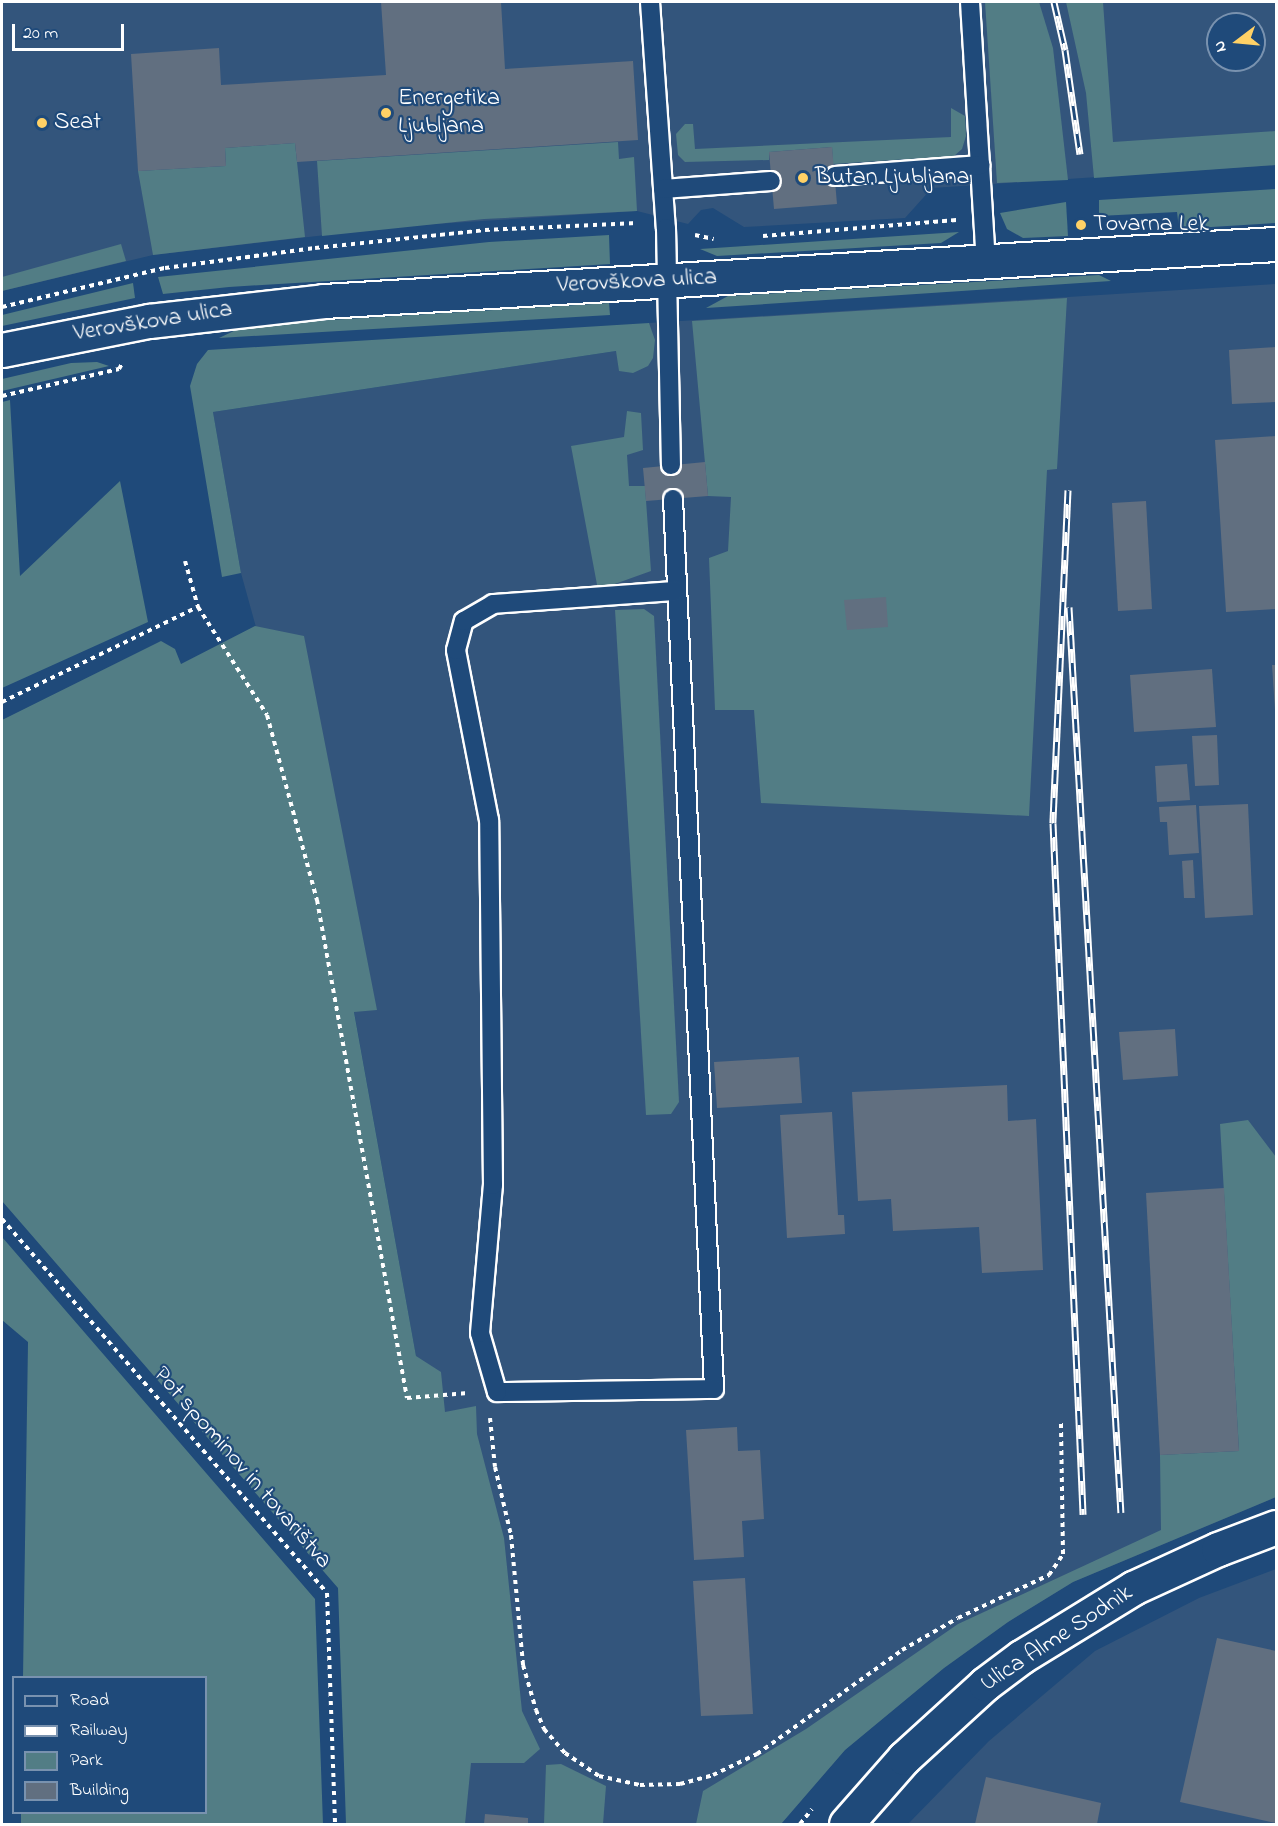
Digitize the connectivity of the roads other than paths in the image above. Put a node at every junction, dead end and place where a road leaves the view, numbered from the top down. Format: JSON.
{"nodes":[{"id":1,"x":650,"y":2,"type":"edge"},
{"id":2,"x":970,"y":2,"type":"edge"},
{"id":3,"x":981,"y":165,"type":"junction"},
{"id":4,"x":835,"y":176,"type":"dead end"},
{"id":5,"x":771,"y":181,"type":"dead end"},
{"id":6,"x":663,"y":189,"type":"junction"},
{"id":7,"x":1276,"y":244,"type":"edge"},
{"id":8,"x":986,"y":261,"type":"junction"},
{"id":9,"x":667,"y":280,"type":"junction"},
{"id":10,"x":2,"y":350,"type":"edge"},
{"id":11,"x":671,"y":465,"type":"dead end"},
{"id":12,"x":673,"y":499,"type":"dead end"},
{"id":13,"x":676,"y":591,"type":"junction"},
{"id":14,"x":1276,"y":1527,"type":"edge"},
{"id":15,"x":846,"y":1824,"type":"edge"}],
"edges":[{"from":1,"to":6,"type":"lane"},
{"from":2,"to":3,"type":"lane"},
{"from":3,"to":4,"type":"lane"},
{"from":3,"to":8,"type":"lane"},
{"from":5,"to":6,"type":"lane"},
{"from":6,"to":9,"type":"lane"},
{"from":7,"to":8,"type":"street","name":"Verovškova ulica"},
{"from":8,"to":9,"type":"street","name":"Verovškova ulica"},
{"from":9,"to":10,"type":"street","name":"Verovškova ulica"},
{"from":9,"to":11,"type":"lane"},
{"from":12,"to":13,"type":"lane"},
{"from":13,"to":13,"type":"lane"},
{"from":14,"to":15,"type":"street","name":"Ulica Alme Sodnik"}]}
